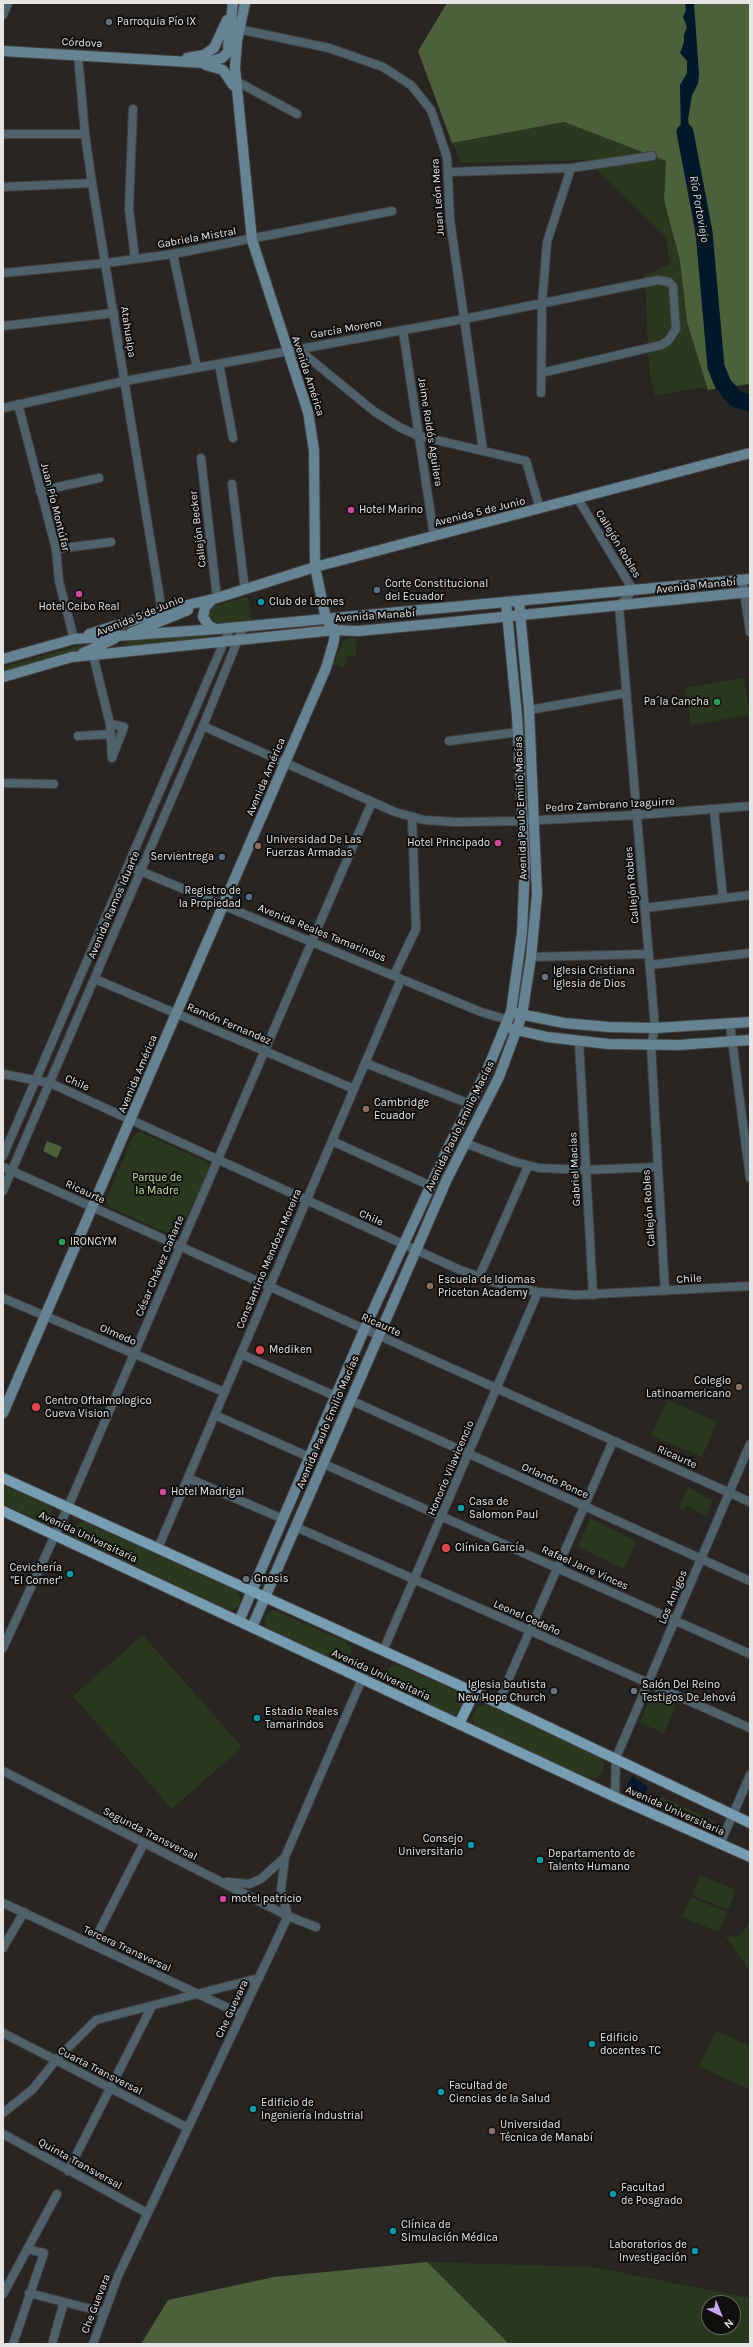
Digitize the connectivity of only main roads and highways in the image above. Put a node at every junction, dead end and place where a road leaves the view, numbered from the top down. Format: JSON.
{"nodes":[{"id":1,"x":233,"y":3,"type":"edge"},
{"id":2,"x":245,"y":3,"type":"edge"},
{"id":3,"x":238,"y":29,"type":"junction"},
{"id":4,"x":3,"y":51,"type":"edge"},
{"id":5,"x":228,"y":52,"type":"junction"},
{"id":6,"x":159,"y":59,"type":"junction"},
{"id":7,"x":188,"y":62,"type":"junction"},
{"id":8,"x":234,"y":83,"type":"junction"},
{"id":9,"x":750,"y":453,"type":"edge"},
{"id":10,"x":315,"y":567,"type":"junction"},
{"id":11,"x":746,"y":579,"type":"edge"},
{"id":12,"x":747,"y":592,"type":"edge"},
{"id":13,"x":214,"y":600,"type":"junction"},
{"id":14,"x":519,"y":601,"type":"junction"},
{"id":15,"x":506,"y":602,"type":"junction"},
{"id":16,"x":521,"y":614,"type":"junction"},
{"id":17,"x":508,"y":617,"type":"junction"},
{"id":18,"x":326,"y":620,"type":"junction"},
{"id":19,"x":218,"y":630,"type":"junction"},
{"id":20,"x":335,"y":630,"type":"junction"},
{"id":21,"x":122,"y":636,"type":"junction"},
{"id":22,"x":74,"y":639,"type":"junction"},
{"id":23,"x":72,"y":657,"type":"junction"},
{"id":24,"x":3,"y":660,"type":"edge"},
{"id":25,"x":3,"y":677,"type":"edge"},
{"id":26,"x":522,"y":1015,"type":"junction"},
{"id":27,"x":508,"y":1020,"type":"junction"},
{"id":28,"x":750,"y":1022,"type":"edge"},
{"id":29,"x":517,"y":1030,"type":"junction"},
{"id":30,"x":750,"y":1040,"type":"edge"},
{"id":31,"x":3,"y":1413,"type":"edge"},
{"id":32,"x":3,"y":1478,"type":"edge"},
{"id":33,"x":3,"y":1511,"type":"edge"},
{"id":34,"x":253,"y":1588,"type":"junction"},
{"id":35,"x":267,"y":1594,"type":"junction"},
{"id":36,"x":239,"y":1621,"type":"junction"},
{"id":37,"x":252,"y":1627,"type":"junction"},
{"id":38,"x":474,"y":1693,"type":"junction"},
{"id":39,"x":459,"y":1724,"type":"junction"},
{"id":40,"x":750,"y":1823,"type":"edge"},
{"id":41,"x":750,"y":1857,"type":"edge"}],
"edges":[{"from":1,"to":5,"type":"main road","name":"Avenida América"},
{"from":1,"to":6,"type":"main road","name":"Córdova"},
{"from":2,"to":3,"type":"main road","name":"Avenida América"},
{"from":3,"to":5,"type":"main road"},
{"from":3,"to":8,"type":"main road","name":"Avenida América"},
{"from":4,"to":6,"type":"main road","name":"Córdova"},
{"from":5,"to":7,"type":"main road","name":"Córdova"},
{"from":5,"to":8,"type":"main road","name":"Avenida América"},
{"from":6,"to":7,"type":"main road","name":"Córdova"},
{"from":7,"to":8,"type":"main road"},
{"from":8,"to":10,"type":"main road","name":"Avenida América"},
{"from":9,"to":10,"type":"main road","name":"Avenida 5 de Junio"},
{"from":10,"to":13,"type":"main road","name":"Avenida 5 de Junio"},
{"from":10,"to":18,"type":"main road","name":"Avenida América"},
{"from":11,"to":14,"type":"main road","name":"Avenida Manabí"},
{"from":12,"to":16,"type":"main road","name":"Avenida Manabí"},
{"from":13,"to":19,"type":"main road"},
{"from":13,"to":21,"type":"main road","name":"Avenida 5 de Junio"},
{"from":13,"to":22,"type":"main road","name":"Avenida 5 de Junio"},
{"from":14,"to":15,"type":"main road","name":"Avenida Manabí"},
{"from":14,"to":16,"type":"main road","name":"Avenida Paulo Emilio Macías"},
{"from":15,"to":17,"type":"main road","name":"Avenida Paulo Emilio Macías"},
{"from":15,"to":18,"type":"main road","name":"Avenida Manabí"},
{"from":16,"to":17,"type":"main road","name":"Avenida Manabí"},
{"from":16,"to":26,"type":"main road","name":"Avenida Paulo Emilio Macías"},
{"from":17,"to":20,"type":"main road","name":"Avenida Manabí"},
{"from":17,"to":27,"type":"main road","name":"Avenida Paulo Emilio Macías"},
{"from":18,"to":19,"type":"main road","name":"Avenida Manabí"},
{"from":18,"to":20,"type":"main road"},
{"from":19,"to":21,"type":"main road","name":"Avenida Manabí"},
{"from":20,"to":23,"type":"main road","name":"Avenida Manabí"},
{"from":20,"to":31,"type":"main road","name":"Avenida América"},
{"from":21,"to":22,"type":"main road","name":"Avenida Manabí"},
{"from":21,"to":23,"type":"main road","name":"Avenida 5 de Junio"},
{"from":22,"to":24,"type":"main road","name":"Avenida Manabí"},
{"from":23,"to":25,"type":"main road","name":"Avenida Manabí"},
{"from":26,"to":27,"type":"main road","name":"Avenida Reales Tamarindos"},
{"from":26,"to":28,"type":"main road","name":"Avenida Reales Tamarindos"},
{"from":26,"to":29,"type":"main road","name":"Avenida Paulo Emilio Macías"},
{"from":27,"to":29,"type":"main road","name":"Avenida Reales Tamarindos"},
{"from":27,"to":34,"type":"main road","name":"Avenida Paulo Emilio Macías"},
{"from":29,"to":30,"type":"main road","name":"Avenida Reales Tamarindos"},
{"from":29,"to":35,"type":"main road","name":"Avenida Paulo Emilio Macías"},
{"from":32,"to":34,"type":"main road","name":"Avenida Universitaria"},
{"from":33,"to":36,"type":"main road","name":"Avenida Universitaria"},
{"from":34,"to":35,"type":"main road","name":"Avenida Universitaria"},
{"from":34,"to":36,"type":"main road","name":"Avenida Paulo Emilio Macías"},
{"from":35,"to":37,"type":"main road","name":"Avenida Paulo Emilio Macías"},
{"from":35,"to":38,"type":"main road","name":"Avenida Universitaria"},
{"from":36,"to":37,"type":"main road","name":"Avenida Universitaria"},
{"from":37,"to":39,"type":"main road","name":"Avenida Universitaria"},
{"from":38,"to":39,"type":"main road"},
{"from":38,"to":40,"type":"main road","name":"Avenida Universitaria"},
{"from":39,"to":41,"type":"main road","name":"Avenida Universitaria"}]}
